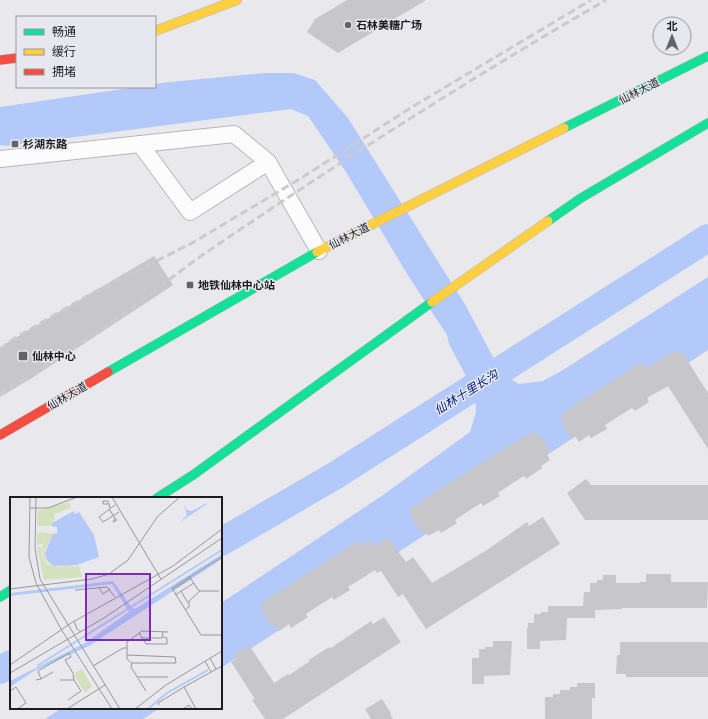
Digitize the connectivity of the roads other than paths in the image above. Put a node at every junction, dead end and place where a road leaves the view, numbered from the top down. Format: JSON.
{"nodes":[{"id":1,"x":237,"y":0,"type":"edge"},
{"id":2,"x":156,"y":32,"type":"edge"},
{"id":3,"x":708,"y":56,"type":"edge"},
{"id":4,"x":16,"y":58,"type":"edge"},
{"id":5,"x":0,"y":60,"type":"edge"},
{"id":6,"x":708,"y":124,"type":"edge"},
{"id":7,"x":140,"y":144,"type":"junction"},
{"id":8,"x":0,"y":158,"type":"edge"},
{"id":9,"x":268,"y":162,"type":"junction"},
{"id":10,"x":319,"y":251,"type":"junction"},
{"id":11,"x":0,"y":435,"type":"edge"},
{"id":12,"x":159,"y":497,"type":"edge"},
{"id":13,"x":10,"y":591,"type":"edge"},
{"id":14,"x":0,"y":597,"type":"edge"}],
"edges":[{"from":1,"to":2,"type":"main road"},
{"from":3,"to":10,"type":"main road","name":"仙林大道"},
{"from":4,"to":5,"type":"main road"},
{"from":6,"to":12,"type":"main road"},
{"from":7,"to":8,"type":"street"},
{"from":7,"to":9,"type":"street"},
{"from":7,"to":9,"type":"street"},
{"from":9,"to":10,"type":"street"},
{"from":10,"to":11,"type":"main road","name":"仙林大道"},
{"from":13,"to":14,"type":"main road"}]}
